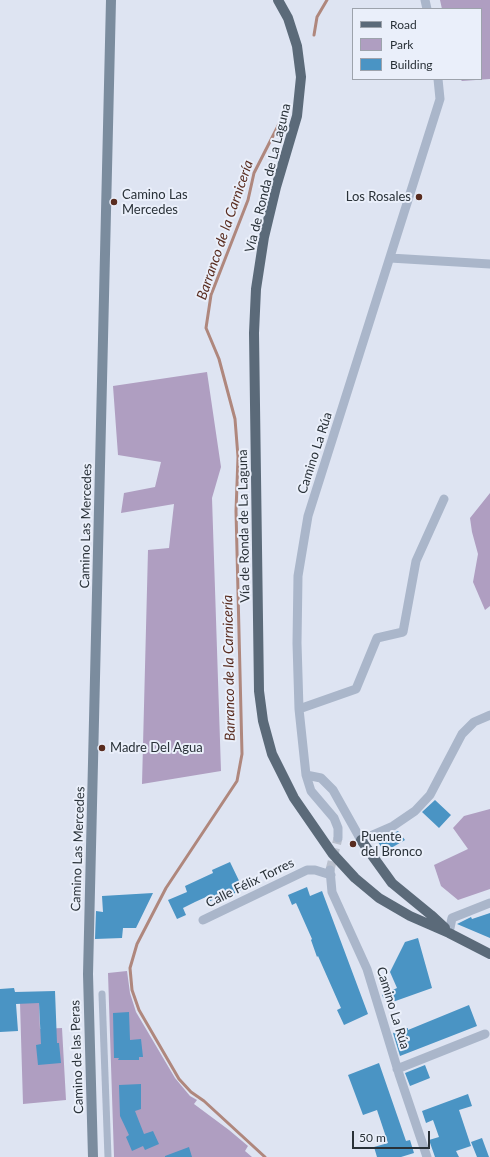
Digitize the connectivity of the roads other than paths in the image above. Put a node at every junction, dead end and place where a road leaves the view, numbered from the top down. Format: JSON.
{"nodes":[{"id":1,"x":111,"y":0,"type":"edge"},
{"id":2,"x":278,"y":0,"type":"edge"},
{"id":3,"x":438,"y":80,"type":"edge"},
{"id":4,"x":390,"y":258,"type":"junction"},
{"id":5,"x":490,"y":264,"type":"edge"},
{"id":6,"x":444,"y":499,"type":"dead end"},
{"id":7,"x":299,"y":709,"type":"junction"},
{"id":8,"x":490,"y":715,"type":"edge"},
{"id":9,"x":306,"y":775,"type":"junction"},
{"id":10,"x":338,"y":838,"type":"tunnel mouth"},
{"id":11,"x":360,"y":840,"type":"junction"},
{"id":12,"x":330,"y":872,"type":"joint"},
{"id":13,"x":490,"y":903,"type":"edge"},
{"id":14,"x":203,"y":920,"type":"dead end"},
{"id":15,"x":449,"y":933,"type":"junction"},
{"id":16,"x":490,"y":954,"type":"edge"},
{"id":17,"x":88,"y":956,"type":"joint"},
{"id":18,"x":102,"y":994,"type":"dead end"},
{"id":19,"x":484,"y":1034,"type":"dead end"},
{"id":20,"x":397,"y":1069,"type":"junction"},
{"id":21,"x":93,"y":1157,"type":"edge"},
{"id":22,"x":108,"y":1157,"type":"edge"},
{"id":23,"x":427,"y":1157,"type":"edge"}],
"edges":[{"from":1,"to":17,"type":"main road","name":"Camino Las Mercedes"},
{"from":2,"to":15,"type":"main road","name":"Vía de Ronda de La Laguna"},
{"from":3,"to":4,"type":"street","name":"Camino La Rúa"},
{"from":4,"to":5,"type":"street"},
{"from":4,"to":7,"type":"street","name":"Camino La Rúa"},
{"from":6,"to":7,"type":"street"},
{"from":7,"to":9,"type":"street","name":"Camino La Rúa"},
{"from":8,"to":11,"type":"street"},
{"from":9,"to":10,"type":"street","name":"Camino La Rúa"},
{"from":9,"to":11,"type":"street"},
{"from":11,"to":15,"type":"main road"},
{"from":12,"to":14,"type":"street","name":"Calle Félix Torres"},
{"from":12,"to":20,"type":"street","name":"Camino La Rúa"},
{"from":13,"to":15,"type":"street"},
{"from":15,"to":16,"type":"main road","name":"Vía de Ronda de La Laguna"},
{"from":17,"to":21,"type":"main road","name":"Camino de las Peras"},
{"from":18,"to":22,"type":"street"},
{"from":19,"to":20,"type":"street"},
{"from":20,"to":23,"type":"street","name":"Camino La Rúa"}]}
